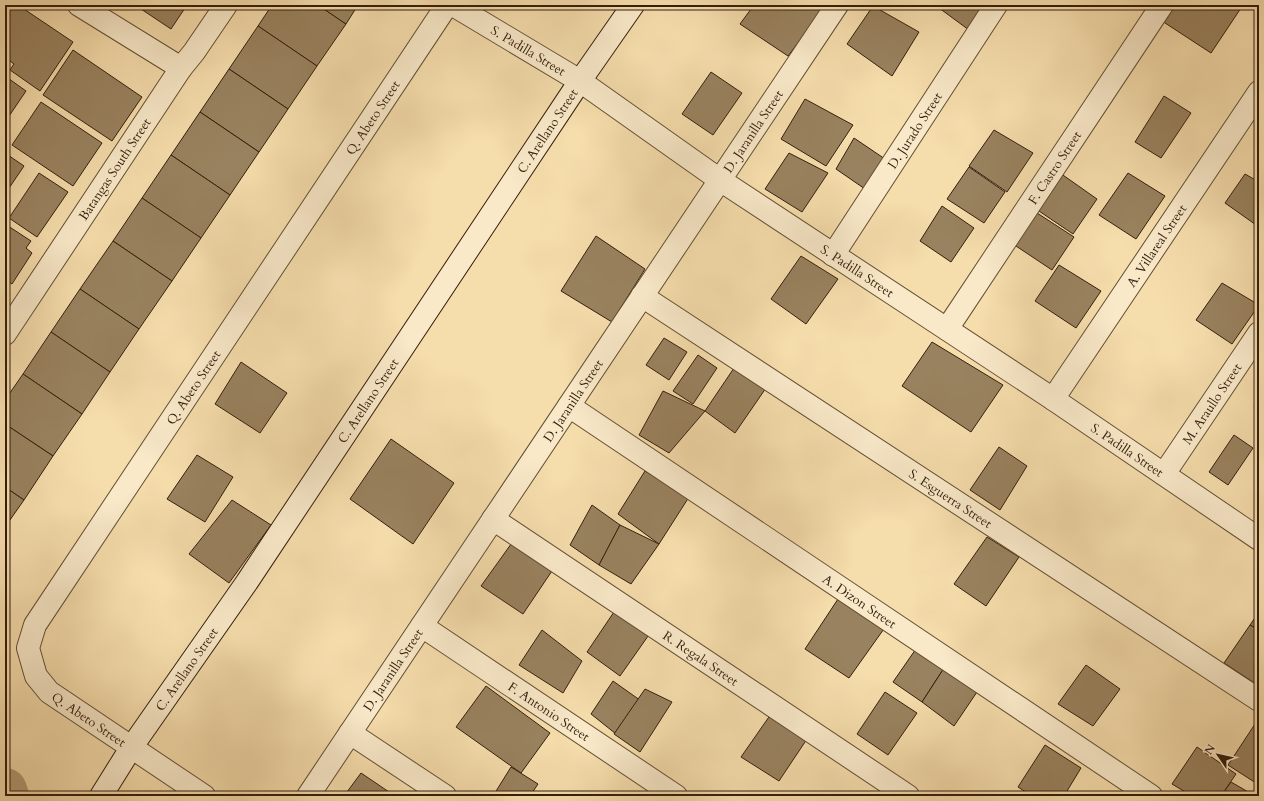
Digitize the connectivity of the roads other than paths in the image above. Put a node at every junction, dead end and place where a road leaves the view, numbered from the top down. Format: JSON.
{"nodes":[{"id":1,"x":79,"y":5,"type":"edge"},
{"id":2,"x":226,"y":5,"type":"edge"},
{"id":3,"x":448,"y":5,"type":"edge"},
{"id":4,"x":453,"y":5,"type":"edge"},
{"id":5,"x":633,"y":5,"type":"edge"},
{"id":6,"x":837,"y":5,"type":"edge"},
{"id":7,"x":996,"y":5,"type":"edge"},
{"id":8,"x":1162,"y":5,"type":"edge"},
{"id":9,"x":181,"y":68,"type":"junction"},
{"id":10,"x":580,"y":81,"type":"junction"},
{"id":11,"x":1259,"y":92,"type":"edge"},
{"id":12,"x":720,"y":180,"type":"junction"},
{"id":13,"x":833,"y":255,"type":"junction"},
{"id":14,"x":642,"y":296,"type":"junction"},
{"id":15,"x":947,"y":329,"type":"junction"},
{"id":16,"x":1259,"y":333,"type":"edge"},
{"id":17,"x":5,"y":334,"type":"edge"},
{"id":18,"x":1053,"y":399,"type":"junction"},
{"id":19,"x":569,"y":406,"type":"junction"},
{"id":20,"x":1164,"y":474,"type":"junction"},
{"id":21,"x":493,"y":519,"type":"junction"},
{"id":22,"x":1259,"y":539,"type":"edge"},
{"id":23,"x":422,"y":626,"type":"junction"},
{"id":24,"x":1259,"y":700,"type":"edge"},
{"id":25,"x":350,"y":733,"type":"junction"},
{"id":26,"x":131,"y":748,"type":"junction"},
{"id":27,"x":101,"y":796,"type":"edge"},
{"id":28,"x":204,"y":796,"type":"edge"},
{"id":29,"x":308,"y":796,"type":"edge"},
{"id":30,"x":445,"y":796,"type":"edge"},
{"id":31,"x":676,"y":796,"type":"edge"},
{"id":32,"x":908,"y":796,"type":"edge"},
{"id":33,"x":1151,"y":796,"type":"edge"}],
"edges":[{"from":1,"to":9,"type":"street"},
{"from":2,"to":9,"type":"street","name":"Batangas South Street"},
{"from":3,"to":26,"type":"street","name":"Q. Abeto Street"},
{"from":4,"to":10,"type":"street","name":"S. Padilla Street"},
{"from":5,"to":10,"type":"street","name":"C. Arellano Street"},
{"from":6,"to":12,"type":"street","name":"D. Jaranilla Street"},
{"from":7,"to":13,"type":"street","name":"D. Jurado Street"},
{"from":8,"to":15,"type":"street","name":"F. Castro Street"},
{"from":9,"to":17,"type":"street","name":"Batangas South Street"},
{"from":10,"to":12,"type":"street","name":"S. Padilla Street"},
{"from":10,"to":26,"type":"street","name":"C. Arellano Street"},
{"from":11,"to":18,"type":"street","name":"A. Villareal Street"},
{"from":12,"to":13,"type":"street","name":"S. Padilla Street"},
{"from":12,"to":14,"type":"street","name":"D. Jaranilla Street"},
{"from":13,"to":15,"type":"street","name":"S. Padilla Street"},
{"from":14,"to":19,"type":"street","name":"D. Jaranilla Street"},
{"from":14,"to":24,"type":"street","name":"S. Esguerra Street"},
{"from":15,"to":18,"type":"street","name":"S. Padilla Street"},
{"from":16,"to":20,"type":"street","name":"M. Araullo Street"},
{"from":18,"to":20,"type":"street","name":"S. Padilla Street"},
{"from":19,"to":21,"type":"street","name":"D. Jaranilla Street"},
{"from":19,"to":33,"type":"street","name":"A. Dizon Street"},
{"from":20,"to":22,"type":"street","name":"S. Padilla Street"},
{"from":21,"to":23,"type":"street","name":"D. Jaranilla Street"},
{"from":21,"to":32,"type":"street","name":"R. Regala Street"},
{"from":23,"to":25,"type":"street","name":"D. Jaranilla Street"},
{"from":23,"to":31,"type":"street","name":"F. Antonio Street"},
{"from":25,"to":29,"type":"street","name":"D. Jaranilla Street"},
{"from":25,"to":30,"type":"street"},
{"from":26,"to":27,"type":"street","name":"C. Arellano Street"},
{"from":26,"to":28,"type":"street","name":"Q. Abeto Street"}]}
